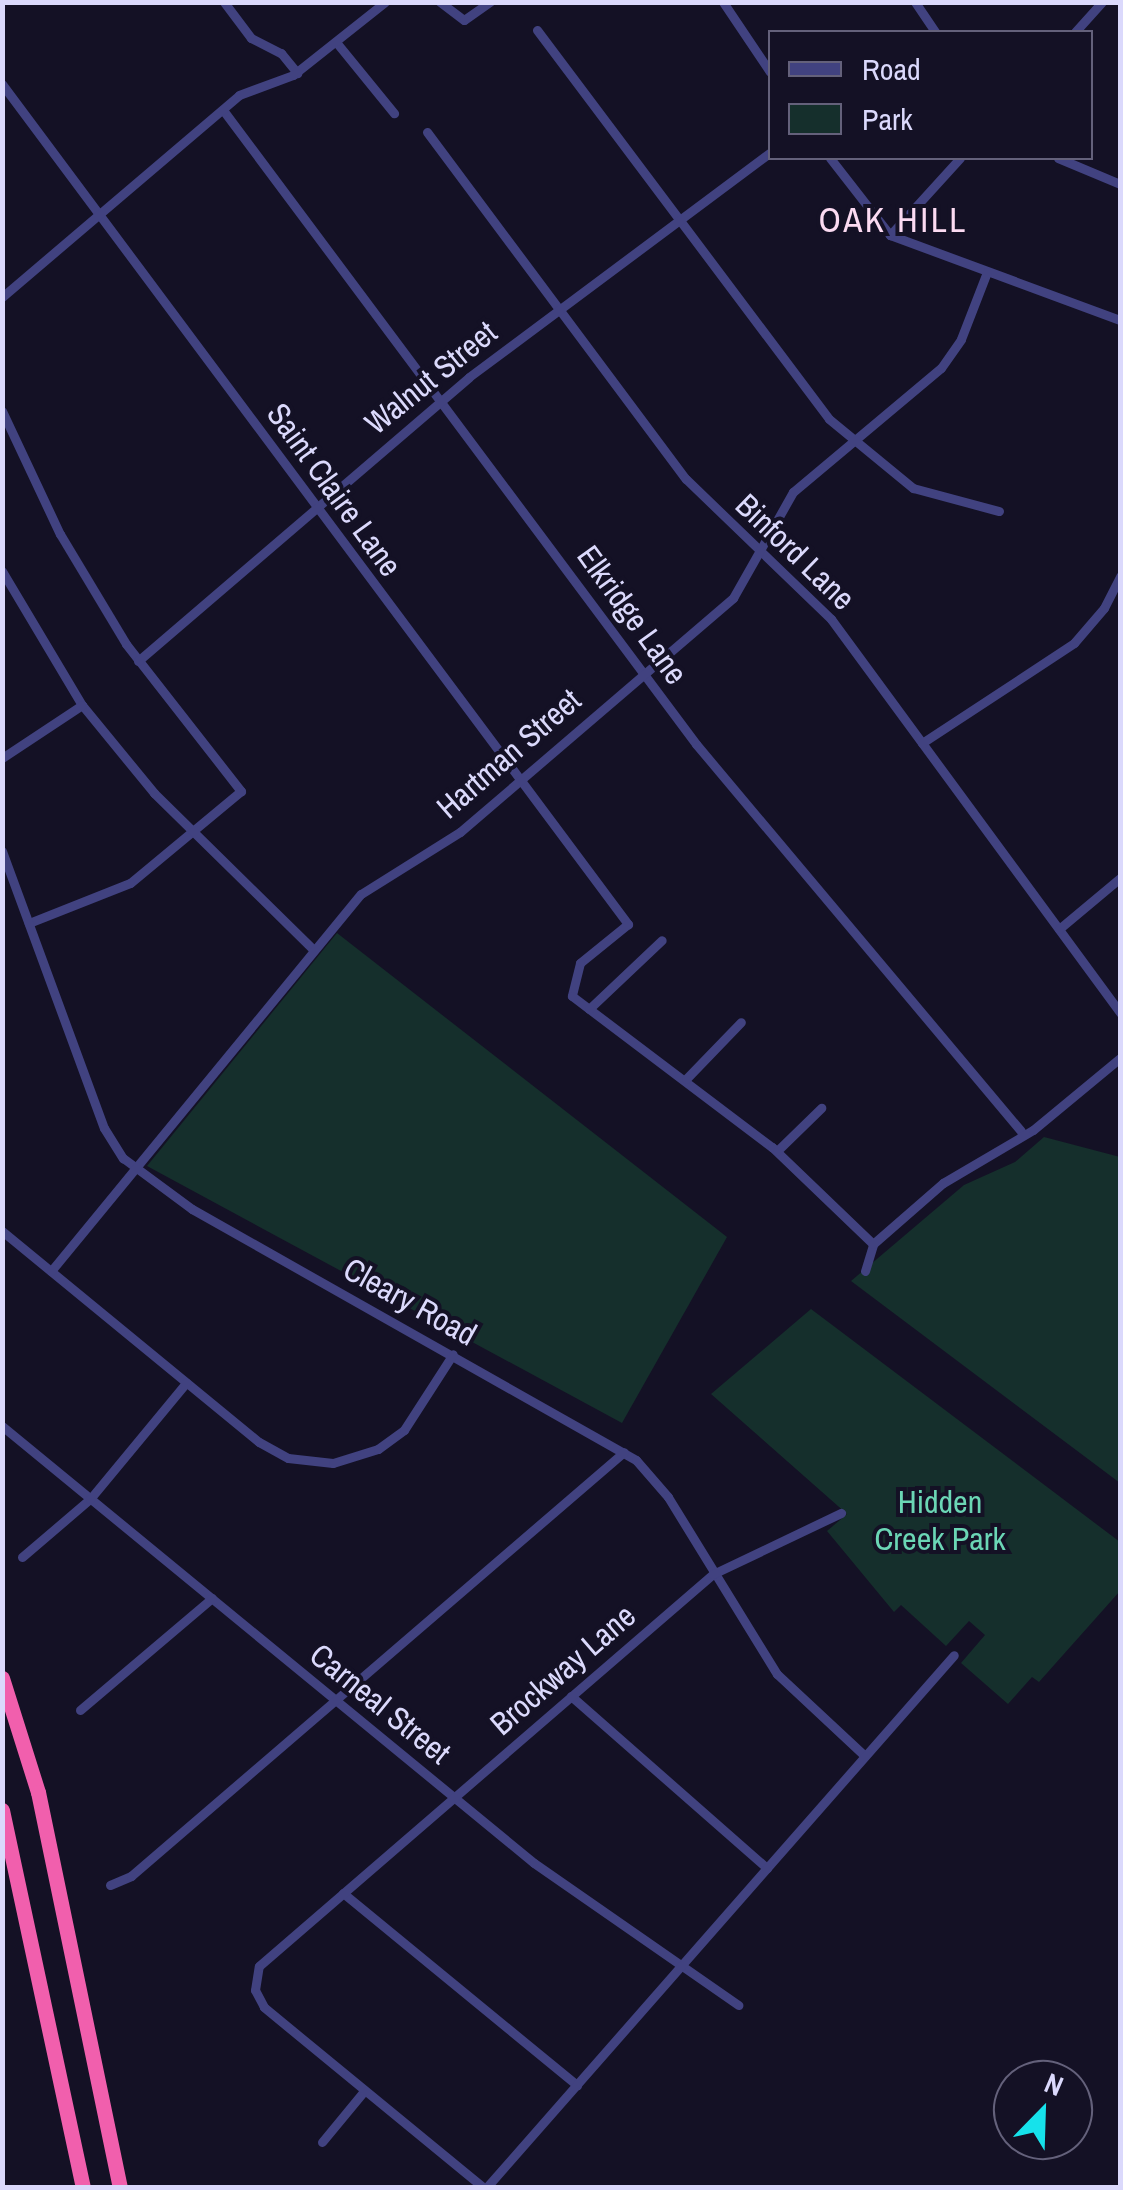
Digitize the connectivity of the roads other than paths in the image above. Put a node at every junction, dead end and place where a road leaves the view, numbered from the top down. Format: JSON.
{"nodes":[{"id":1,"x":224,"y":2,"type":"edge"},
{"id":2,"x":385,"y":2,"type":"edge"},
{"id":3,"x":440,"y":2,"type":"edge"},
{"id":4,"x":490,"y":2,"type":"edge"},
{"id":5,"x":723,"y":2,"type":"edge"},
{"id":6,"x":914,"y":2,"type":"edge"},
{"id":7,"x":1102,"y":2,"type":"edge"},
{"id":8,"x":538,"y":30,"type":"dead end"},
{"id":9,"x":934,"y":30,"type":"edge"},
{"id":10,"x":1077,"y":30,"type":"edge"},
{"id":11,"x":336,"y":42,"type":"junction"},
{"id":12,"x":768,"y":69,"type":"edge"},
{"id":13,"x":297,"y":73,"type":"junction"},
{"id":14,"x":2,"y":84,"type":"edge"},
{"id":15,"x":224,"y":110,"type":"junction"},
{"id":16,"x":394,"y":113,"type":"dead end"},
{"id":17,"x":427,"y":132,"type":"dead end"},
{"id":18,"x":768,"y":154,"type":"edge"},
{"id":19,"x":832,"y":160,"type":"edge"},
{"id":20,"x":958,"y":160,"type":"edge"},
{"id":21,"x":1063,"y":160,"type":"edge"},
{"id":22,"x":1120,"y":184,"type":"edge"},
{"id":23,"x":101,"y":214,"type":"junction"},
{"id":24,"x":679,"y":221,"type":"junction"},
{"id":25,"x":890,"y":235,"type":"junction"},
{"id":26,"x":987,"y":272,"type":"junction"},
{"id":27,"x":2,"y":298,"type":"edge"},
{"id":28,"x":559,"y":310,"type":"junction"},
{"id":29,"x":1120,"y":320,"type":"edge"},
{"id":30,"x":440,"y":399,"type":"junction"},
{"id":31,"x":2,"y":411,"type":"edge"},
{"id":32,"x":851,"y":440,"type":"junction"},
{"id":33,"x":315,"y":506,"type":"junction"},
{"id":34,"x":999,"y":511,"type":"dead end"},
{"id":35,"x":760,"y":551,"type":"junction"},
{"id":36,"x":2,"y":571,"type":"edge"},
{"id":37,"x":1120,"y":576,"type":"edge"},
{"id":38,"x":138,"y":661,"type":"junction"},
{"id":39,"x":642,"y":671,"type":"junction"},
{"id":40,"x":82,"y":706,"type":"junction"},
{"id":41,"x":922,"y":743,"type":"junction"},
{"id":42,"x":2,"y":758,"type":"edge"},
{"id":43,"x":518,"y":782,"type":"junction"},
{"id":44,"x":187,"y":830,"type":"junction"},
{"id":45,"x":2,"y":851,"type":"edge"},
{"id":46,"x":1120,"y":878,"type":"edge"},
{"id":47,"x":29,"y":923,"type":"junction"},
{"id":48,"x":1059,"y":929,"type":"junction"},
{"id":49,"x":662,"y":940,"type":"dead end"},
{"id":50,"x":314,"y":950,"type":"junction"},
{"id":51,"x":588,"y":1010,"type":"junction"},
{"id":52,"x":1120,"y":1013,"type":"edge"},
{"id":53,"x":741,"y":1022,"type":"dead end"},
{"id":54,"x":1120,"y":1058,"type":"edge"},
{"id":55,"x":686,"y":1079,"type":"junction"},
{"id":56,"x":822,"y":1108,"type":"dead end"},
{"id":57,"x":1021,"y":1131,"type":"junction"},
{"id":58,"x":777,"y":1151,"type":"junction"},
{"id":59,"x":136,"y":1168,"type":"junction"},
{"id":60,"x":2,"y":1231,"type":"edge"},
{"id":61,"x":874,"y":1244,"type":"junction"},
{"id":62,"x":865,"y":1270,"type":"dead end"},
{"id":63,"x":50,"y":1271,"type":"junction"},
{"id":64,"x":453,"y":1354,"type":"junction"},
{"id":65,"x":186,"y":1383,"type":"junction"},
{"id":66,"x":2,"y":1426,"type":"edge"},
{"id":67,"x":624,"y":1452,"type":"junction"},
{"id":68,"x":90,"y":1498,"type":"junction"},
{"id":69,"x":841,"y":1513,"type":"dead end"},
{"id":70,"x":22,"y":1557,"type":"dead end"},
{"id":71,"x":713,"y":1574,"type":"junction"},
{"id":72,"x":212,"y":1598,"type":"junction"},
{"id":73,"x":954,"y":1655,"type":"dead end"},
{"id":74,"x":2,"y":1678,"type":"edge"},
{"id":75,"x":572,"y":1696,"type":"junction"},
{"id":76,"x":335,"y":1700,"type":"junction"},
{"id":77,"x":80,"y":1710,"type":"dead end"},
{"id":78,"x":865,"y":1756,"type":"junction"},
{"id":79,"x":453,"y":1797,"type":"junction"},
{"id":80,"x":2,"y":1810,"type":"edge"},
{"id":81,"x":767,"y":1868,"type":"junction"},
{"id":82,"x":110,"y":1885,"type":"dead end"},
{"id":83,"x":343,"y":1892,"type":"junction"},
{"id":84,"x":680,"y":1968,"type":"junction"},
{"id":85,"x":738,"y":2004,"type":"dead end"},
{"id":86,"x":576,"y":2085,"type":"junction"},
{"id":87,"x":364,"y":2091,"type":"junction"},
{"id":88,"x":322,"y":2142,"type":"dead end"},
{"id":89,"x":83,"y":2188,"type":"edge"},
{"id":90,"x":120,"y":2188,"type":"edge"},
{"id":91,"x":485,"y":2188,"type":"edge"}],
"edges":[{"from":1,"to":13,"type":"street"},
{"from":2,"to":11,"type":"street"},
{"from":3,"to":4,"type":"street"},
{"from":5,"to":12,"type":"street"},
{"from":6,"to":9,"type":"street"},
{"from":7,"to":10,"type":"street"},
{"from":8,"to":24,"type":"street"},
{"from":11,"to":13,"type":"street"},
{"from":11,"to":16,"type":"street"},
{"from":13,"to":15,"type":"street"},
{"from":14,"to":23,"type":"street","name":"Saint Claire Lane"},
{"from":15,"to":23,"type":"street"},
{"from":15,"to":30,"type":"street","name":"Elkridge Lane"},
{"from":17,"to":28,"type":"street","name":"Binford Lane"},
{"from":18,"to":24,"type":"street","name":"Walnut Street"},
{"from":19,"to":25,"type":"street"},
{"from":20,"to":25,"type":"street"},
{"from":21,"to":22,"type":"street"},
{"from":23,"to":27,"type":"street"},
{"from":23,"to":33,"type":"street","name":"Saint Claire Lane"},
{"from":24,"to":28,"type":"street","name":"Walnut Street"},
{"from":24,"to":32,"type":"street"},
{"from":25,"to":26,"type":"street"},
{"from":26,"to":29,"type":"street"},
{"from":26,"to":32,"type":"street","name":"Hartman Street"},
{"from":28,"to":30,"type":"street","name":"Walnut Street"},
{"from":28,"to":35,"type":"street","name":"Binford Lane"},
{"from":30,"to":33,"type":"street","name":"Walnut Street"},
{"from":30,"to":39,"type":"street","name":"Elkridge Lane"},
{"from":31,"to":38,"type":"street"},
{"from":32,"to":34,"type":"street"},
{"from":32,"to":35,"type":"street","name":"Hartman Street"},
{"from":33,"to":38,"type":"street","name":"Walnut Street"},
{"from":33,"to":43,"type":"street","name":"Saint Claire Lane"},
{"from":35,"to":39,"type":"street","name":"Hartman Street"},
{"from":35,"to":41,"type":"street","name":"Binford Lane"},
{"from":36,"to":40,"type":"street"},
{"from":37,"to":41,"type":"street"},
{"from":38,"to":44,"type":"street"},
{"from":39,"to":43,"type":"street","name":"Hartman Street"},
{"from":39,"to":57,"type":"street","name":"Elkridge Lane"},
{"from":40,"to":42,"type":"street"},
{"from":40,"to":44,"type":"street"},
{"from":41,"to":48,"type":"street","name":"Binford Lane"},
{"from":43,"to":50,"type":"street","name":"Hartman Street"},
{"from":43,"to":51,"type":"street","name":"Saint Claire Lane"},
{"from":44,"to":47,"type":"street"},
{"from":44,"to":50,"type":"street"},
{"from":45,"to":47,"type":"street","name":"Cleary Road"},
{"from":46,"to":48,"type":"street"},
{"from":47,"to":59,"type":"street","name":"Cleary Road"},
{"from":48,"to":52,"type":"street","name":"Binford Lane"},
{"from":49,"to":51,"type":"street"},
{"from":50,"to":59,"type":"street","name":"Hartman Street"},
{"from":51,"to":55,"type":"street"},
{"from":53,"to":55,"type":"street"},
{"from":54,"to":57,"type":"street"},
{"from":55,"to":58,"type":"street"},
{"from":56,"to":58,"type":"street"},
{"from":57,"to":61,"type":"street"},
{"from":58,"to":61,"type":"street"},
{"from":59,"to":63,"type":"street","name":"Hartman Street"},
{"from":59,"to":64,"type":"street","name":"Cleary Road"},
{"from":60,"to":63,"type":"street"},
{"from":61,"to":62,"type":"street"},
{"from":63,"to":65,"type":"street"},
{"from":64,"to":65,"type":"street"},
{"from":64,"to":67,"type":"street","name":"Cleary Road"},
{"from":65,"to":68,"type":"street"},
{"from":66,"to":68,"type":"street","name":"Carneal Street"},
{"from":67,"to":71,"type":"street","name":"Cleary Road"},
{"from":67,"to":76,"type":"street"},
{"from":68,"to":70,"type":"street"},
{"from":68,"to":72,"type":"street","name":"Carneal Street"},
{"from":69,"to":71,"type":"street","name":"Brockway Lane"},
{"from":71,"to":75,"type":"street","name":"Brockway Lane"},
{"from":71,"to":78,"type":"street","name":"Cleary Road"},
{"from":72,"to":76,"type":"street","name":"Carneal Street"},
{"from":72,"to":77,"type":"street"},
{"from":73,"to":78,"type":"street"},
{"from":74,"to":90,"type":"highway"},
{"from":75,"to":79,"type":"street","name":"Brockway Lane"},
{"from":75,"to":81,"type":"street"},
{"from":76,"to":79,"type":"street","name":"Carneal Street"},
{"from":76,"to":82,"type":"street"},
{"from":78,"to":81,"type":"street"},
{"from":79,"to":83,"type":"street","name":"Brockway Lane"},
{"from":79,"to":84,"type":"street","name":"Carneal Street"},
{"from":80,"to":89,"type":"highway"},
{"from":81,"to":84,"type":"street"},
{"from":83,"to":86,"type":"street"},
{"from":83,"to":87,"type":"street","name":"Brockway Lane"},
{"from":84,"to":85,"type":"street","name":"Carneal Street"},
{"from":84,"to":86,"type":"street"},
{"from":86,"to":91,"type":"street"},
{"from":87,"to":88,"type":"street"},
{"from":87,"to":91,"type":"street"}]}
